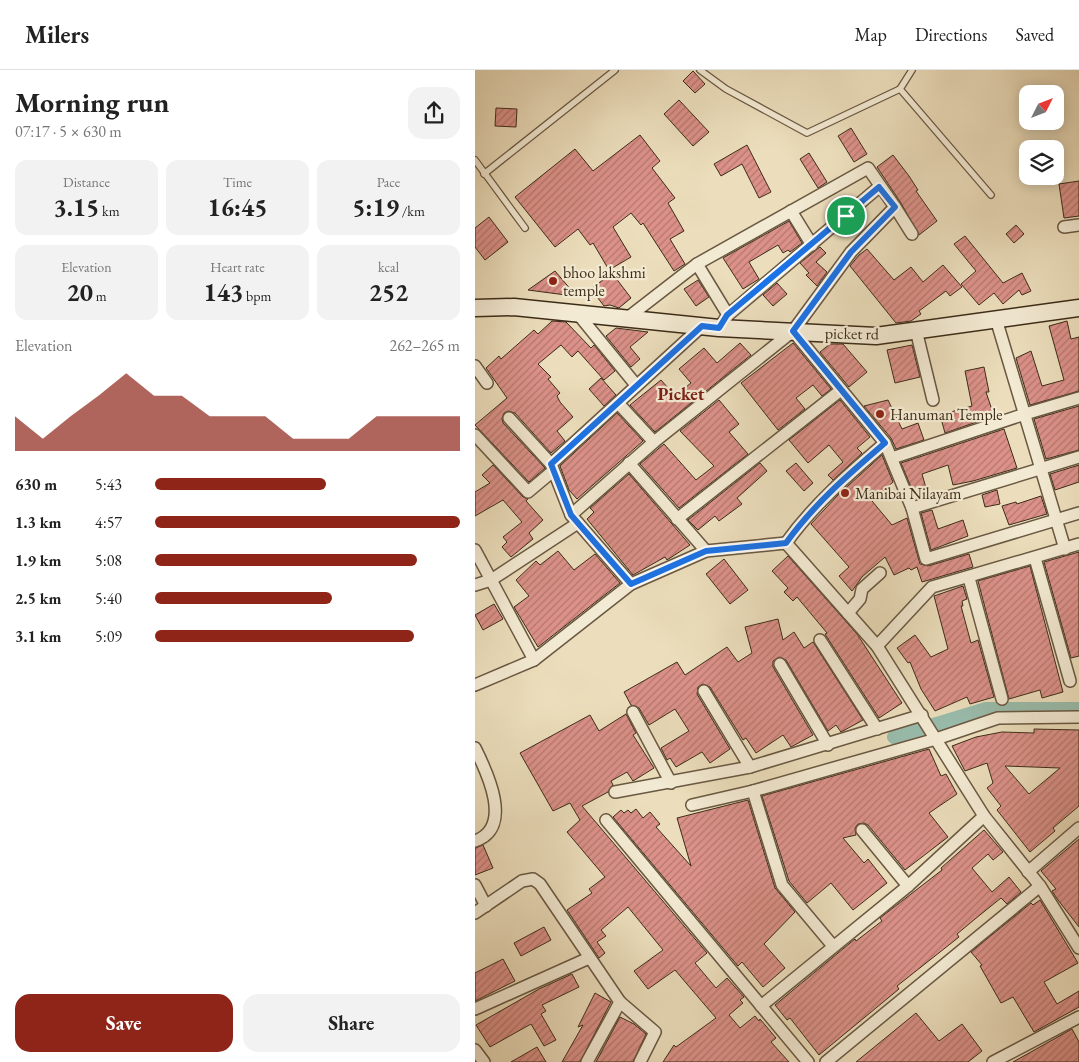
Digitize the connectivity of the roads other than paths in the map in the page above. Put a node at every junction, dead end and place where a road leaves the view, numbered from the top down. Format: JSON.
{"nodes":[{"id":1,"x":615,"y":70,"type":"edge"},
{"id":2,"x":700,"y":70,"type":"edge"},
{"id":3,"x":911,"y":70,"type":"edge"},
{"id":4,"x":900,"y":89,"type":"junction"},
{"id":5,"x":475,"y":160,"type":"edge"},
{"id":6,"x":484,"y":174,"type":"junction"},
{"id":7,"x":879,"y":187,"type":"junction"},
{"id":8,"x":991,"y":195,"type":"dead end"},
{"id":9,"x":895,"y":207,"type":"junction"},
{"id":10,"x":791,"y":211,"type":"junction"},
{"id":11,"x":1079,"y":225,"type":"edge"},
{"id":12,"x":1064,"y":227,"type":"dead end"},
{"id":13,"x":525,"y":228,"type":"dead end"},
{"id":14,"x":912,"y":234,"type":"dead end"},
{"id":15,"x":812,"y":245,"type":"junction"},
{"id":16,"x":697,"y":264,"type":"junction"},
{"id":17,"x":475,"y":308,"type":"edge"},
{"id":18,"x":1079,"y":308,"type":"edge"},
{"id":19,"x":578,"y":314,"type":"junction"},
{"id":20,"x":626,"y":318,"type":"junction"},
{"id":21,"x":996,"y":319,"type":"junction"},
{"id":22,"x":723,"y":321,"type":"junction"},
{"id":23,"x":702,"y":326,"type":"junction"},
{"id":24,"x":916,"y":330,"type":"junction"},
{"id":25,"x":793,"y":331,"type":"junction"},
{"id":26,"x":475,"y":366,"type":"edge"},
{"id":27,"x":487,"y":383,"type":"dead end"},
{"id":28,"x":636,"y":385,"type":"junction"},
{"id":29,"x":841,"y":390,"type":"junction"},
{"id":30,"x":1079,"y":398,"type":"edge"},
{"id":31,"x":933,"y":400,"type":"dead end"},
{"id":32,"x":618,"y":403,"type":"junction"},
{"id":33,"x":1025,"y":414,"type":"junction"},
{"id":34,"x":509,"y":418,"type":"dead end"},
{"id":35,"x":475,"y":435,"type":"edge"},
{"id":36,"x":654,"y":442,"type":"junction"},
{"id":37,"x":885,"y":443,"type":"junction"},
{"id":38,"x":1079,"y":457,"type":"edge"},
{"id":39,"x":892,"y":458,"type":"junction"},
{"id":40,"x":629,"y":463,"type":"junction"},
{"id":41,"x":552,"y":467,"type":"junction"},
{"id":42,"x":1041,"y":468,"type":"junction"},
{"id":43,"x":912,"y":508,"type":"junction"},
{"id":44,"x":1079,"y":513,"type":"edge"},
{"id":45,"x":574,"y":519,"type":"junction"},
{"id":46,"x":677,"y":519,"type":"junction"},
{"id":47,"x":1056,"y":520,"type":"junction"},
{"id":48,"x":786,"y":543,"type":"junction"},
{"id":49,"x":1079,"y":544,"type":"edge"},
{"id":50,"x":1065,"y":549,"type":"junction"},
{"id":51,"x":475,"y":550,"type":"edge"},
{"id":52,"x":706,"y":551,"type":"junction"},
{"id":53,"x":1035,"y":558,"type":"junction"},
{"id":54,"x":880,"y":573,"type":"dead end"},
{"id":55,"x":969,"y":578,"type":"junction"},
{"id":56,"x":491,"y":580,"type":"junction"},
{"id":57,"x":631,"y":584,"type":"junction"},
{"id":58,"x":475,"y":585,"type":"edge"},
{"id":59,"x":848,"y":613,"type":"junction"},
{"id":60,"x":820,"y":640,"type":"dead end"},
{"id":61,"x":877,"y":646,"type":"junction"},
{"id":62,"x":534,"y":660,"type":"junction"},
{"id":63,"x":779,"y":664,"type":"dead end"},
{"id":64,"x":1070,"y":681,"type":"dead end"},
{"id":65,"x":475,"y":685,"type":"edge"},
{"id":66,"x":704,"y":691,"type":"dead end"},
{"id":67,"x":1002,"y":699,"type":"dead end"},
{"id":68,"x":633,"y":712,"type":"dead end"},
{"id":69,"x":1079,"y":717,"type":"edge"},
{"id":70,"x":923,"y":718,"type":"junction"},
{"id":71,"x":877,"y":730,"type":"junction"},
{"id":72,"x":934,"y":736,"type":"junction"},
{"id":73,"x":828,"y":745,"type":"junction"},
{"id":74,"x":475,"y":748,"type":"edge"},
{"id":75,"x":750,"y":768,"type":"junction"},
{"id":76,"x":671,"y":783,"type":"junction"},
{"id":77,"x":753,"y":790,"type":"junction"},
{"id":78,"x":615,"y":792,"type":"dead end"},
{"id":79,"x":692,"y":806,"type":"dead end"},
{"id":80,"x":984,"y":816,"type":"junction"},
{"id":81,"x":606,"y":820,"type":"dead end"},
{"id":82,"x":1079,"y":828,"type":"edge"},
{"id":83,"x":862,"y":830,"type":"dead end"},
{"id":84,"x":475,"y":840,"type":"edge"},
{"id":85,"x":1027,"y":872,"type":"junction"},
{"id":86,"x":475,"y":885,"type":"edge"},
{"id":87,"x":908,"y":886,"type":"junction"},
{"id":88,"x":1040,"y":886,"type":"junction"},
{"id":89,"x":486,"y":906,"type":"junction"},
{"id":90,"x":475,"y":914,"type":"edge"},
{"id":91,"x":1076,"y":934,"type":"edge"},
{"id":92,"x":833,"y":946,"type":"junction"},
{"id":93,"x":1079,"y":948,"type":"edge"},
{"id":94,"x":589,"y":958,"type":"junction"},
{"id":95,"x":620,"y":1002,"type":"junction"},
{"id":96,"x":761,"y":1006,"type":"junction"},
{"id":97,"x":475,"y":1009,"type":"edge"},
{"id":98,"x":1079,"y":1017,"type":"edge"},
{"id":99,"x":475,"y":1050,"type":"edge"},
{"id":100,"x":484,"y":1062,"type":"edge"},
{"id":101,"x":587,"y":1062,"type":"edge"},
{"id":102,"x":640,"y":1062,"type":"edge"},
{"id":103,"x":807,"y":1062,"type":"edge"},
{"id":104,"x":826,"y":1062,"type":"edge"},
{"id":105,"x":993,"y":1062,"type":"edge"}],
"edges":[{"from":1,"to":6,"type":"lane"},
{"from":2,"to":4,"type":"lane"},
{"from":3,"to":4,"type":"lane"},
{"from":4,"to":8,"type":"lane"},
{"from":5,"to":6,"type":"lane"},
{"from":6,"to":13,"type":"lane"},
{"from":7,"to":9,"type":"street"},
{"from":7,"to":10,"type":"street"},
{"from":7,"to":15,"type":"street"},
{"from":9,"to":14,"type":"street"},
{"from":9,"to":25,"type":"street"},
{"from":10,"to":15,"type":"street"},
{"from":10,"to":16,"type":"street"},
{"from":11,"to":12,"type":"street"},
{"from":15,"to":22,"type":"street"},
{"from":16,"to":20,"type":"street"},
{"from":16,"to":22,"type":"street"},
{"from":17,"to":19,"type":"street","name":"picket rd"},
{"from":18,"to":21,"type":"street","name":"picket rd"},
{"from":19,"to":20,"type":"street","name":"picket rd"},
{"from":19,"to":28,"type":"street"},
{"from":20,"to":23,"type":"street","name":"picket rd"},
{"from":21,"to":24,"type":"street","name":"picket rd"},
{"from":21,"to":33,"type":"street"},
{"from":22,"to":23,"type":"street","name":"picket rd"},
{"from":22,"to":25,"type":"street","name":"picket rd"},
{"from":23,"to":28,"type":"street"},
{"from":24,"to":25,"type":"street","name":"picket rd"},
{"from":24,"to":31,"type":"street"},
{"from":25,"to":29,"type":"street"},
{"from":25,"to":36,"type":"street"},
{"from":26,"to":27,"type":"street"},
{"from":28,"to":32,"type":"street"},
{"from":29,"to":37,"type":"street"},
{"from":29,"to":46,"type":"street"},
{"from":30,"to":33,"type":"street"},
{"from":32,"to":36,"type":"street"},
{"from":32,"to":41,"type":"street"},
{"from":33,"to":39,"type":"street"},
{"from":33,"to":42,"type":"street"},
{"from":34,"to":41,"type":"street"},
{"from":35,"to":41,"type":"street"},
{"from":36,"to":40,"type":"street"},
{"from":37,"to":39,"type":"street"},
{"from":37,"to":48,"type":"street"},
{"from":38,"to":42,"type":"street"},
{"from":39,"to":43,"type":"street"},
{"from":40,"to":45,"type":"street"},
{"from":40,"to":46,"type":"street"},
{"from":41,"to":45,"type":"street"},
{"from":42,"to":43,"type":"street"},
{"from":42,"to":47,"type":"street"},
{"from":43,"to":47,"type":"street"},
{"from":44,"to":47,"type":"street"},
{"from":45,"to":56,"type":"street"},
{"from":45,"to":57,"type":"street"},
{"from":46,"to":52,"type":"street"},
{"from":47,"to":50,"type":"street"},
{"from":48,"to":52,"type":"street"},
{"from":48,"to":59,"type":"street"},
{"from":49,"to":50,"type":"street"},
{"from":50,"to":53,"type":"street"},
{"from":51,"to":56,"type":"street"},
{"from":52,"to":57,"type":"street"},
{"from":53,"to":55,"type":"street"},
{"from":53,"to":64,"type":"street"},
{"from":54,"to":59,"type":"street"},
{"from":55,"to":61,"type":"street"},
{"from":55,"to":67,"type":"street"},
{"from":56,"to":58,"type":"street"},
{"from":56,"to":62,"type":"street"},
{"from":57,"to":62,"type":"street"},
{"from":59,"to":61,"type":"street"},
{"from":60,"to":71,"type":"street"},
{"from":61,"to":70,"type":"street"},
{"from":62,"to":65,"type":"street"},
{"from":63,"to":73,"type":"street"},
{"from":66,"to":75,"type":"street"},
{"from":68,"to":76,"type":"street"},
{"from":69,"to":72,"type":"street"},
{"from":70,"to":71,"type":"street"},
{"from":70,"to":72,"type":"street"},
{"from":71,"to":73,"type":"street"},
{"from":72,"to":77,"type":"street"},
{"from":72,"to":80,"type":"street"},
{"from":73,"to":75,"type":"street"},
{"from":74,"to":84,"type":"street"},
{"from":75,"to":76,"type":"street"},
{"from":76,"to":78,"type":"street"},
{"from":77,"to":79,"type":"street"},
{"from":77,"to":92,"type":"street"},
{"from":80,"to":85,"type":"street"},
{"from":80,"to":87,"type":"street"},
{"from":81,"to":96,"type":"street"},
{"from":82,"to":85,"type":"street"},
{"from":83,"to":87,"type":"street"},
{"from":85,"to":88,"type":"street"},
{"from":86,"to":89,"type":"street"},
{"from":87,"to":92,"type":"street"},
{"from":88,"to":91,"type":"street"},
{"from":88,"to":104,"type":"street"},
{"from":89,"to":90,"type":"street"},
{"from":89,"to":94,"type":"street"},
{"from":91,"to":93,"type":"street"},
{"from":92,"to":96,"type":"street"},
{"from":94,"to":95,"type":"street"},
{"from":94,"to":97,"type":"street"},
{"from":95,"to":101,"type":"street"},
{"from":95,"to":102,"type":"street"},
{"from":96,"to":103,"type":"street"},
{"from":98,"to":105,"type":"street"},
{"from":99,"to":100,"type":"street"}]}
